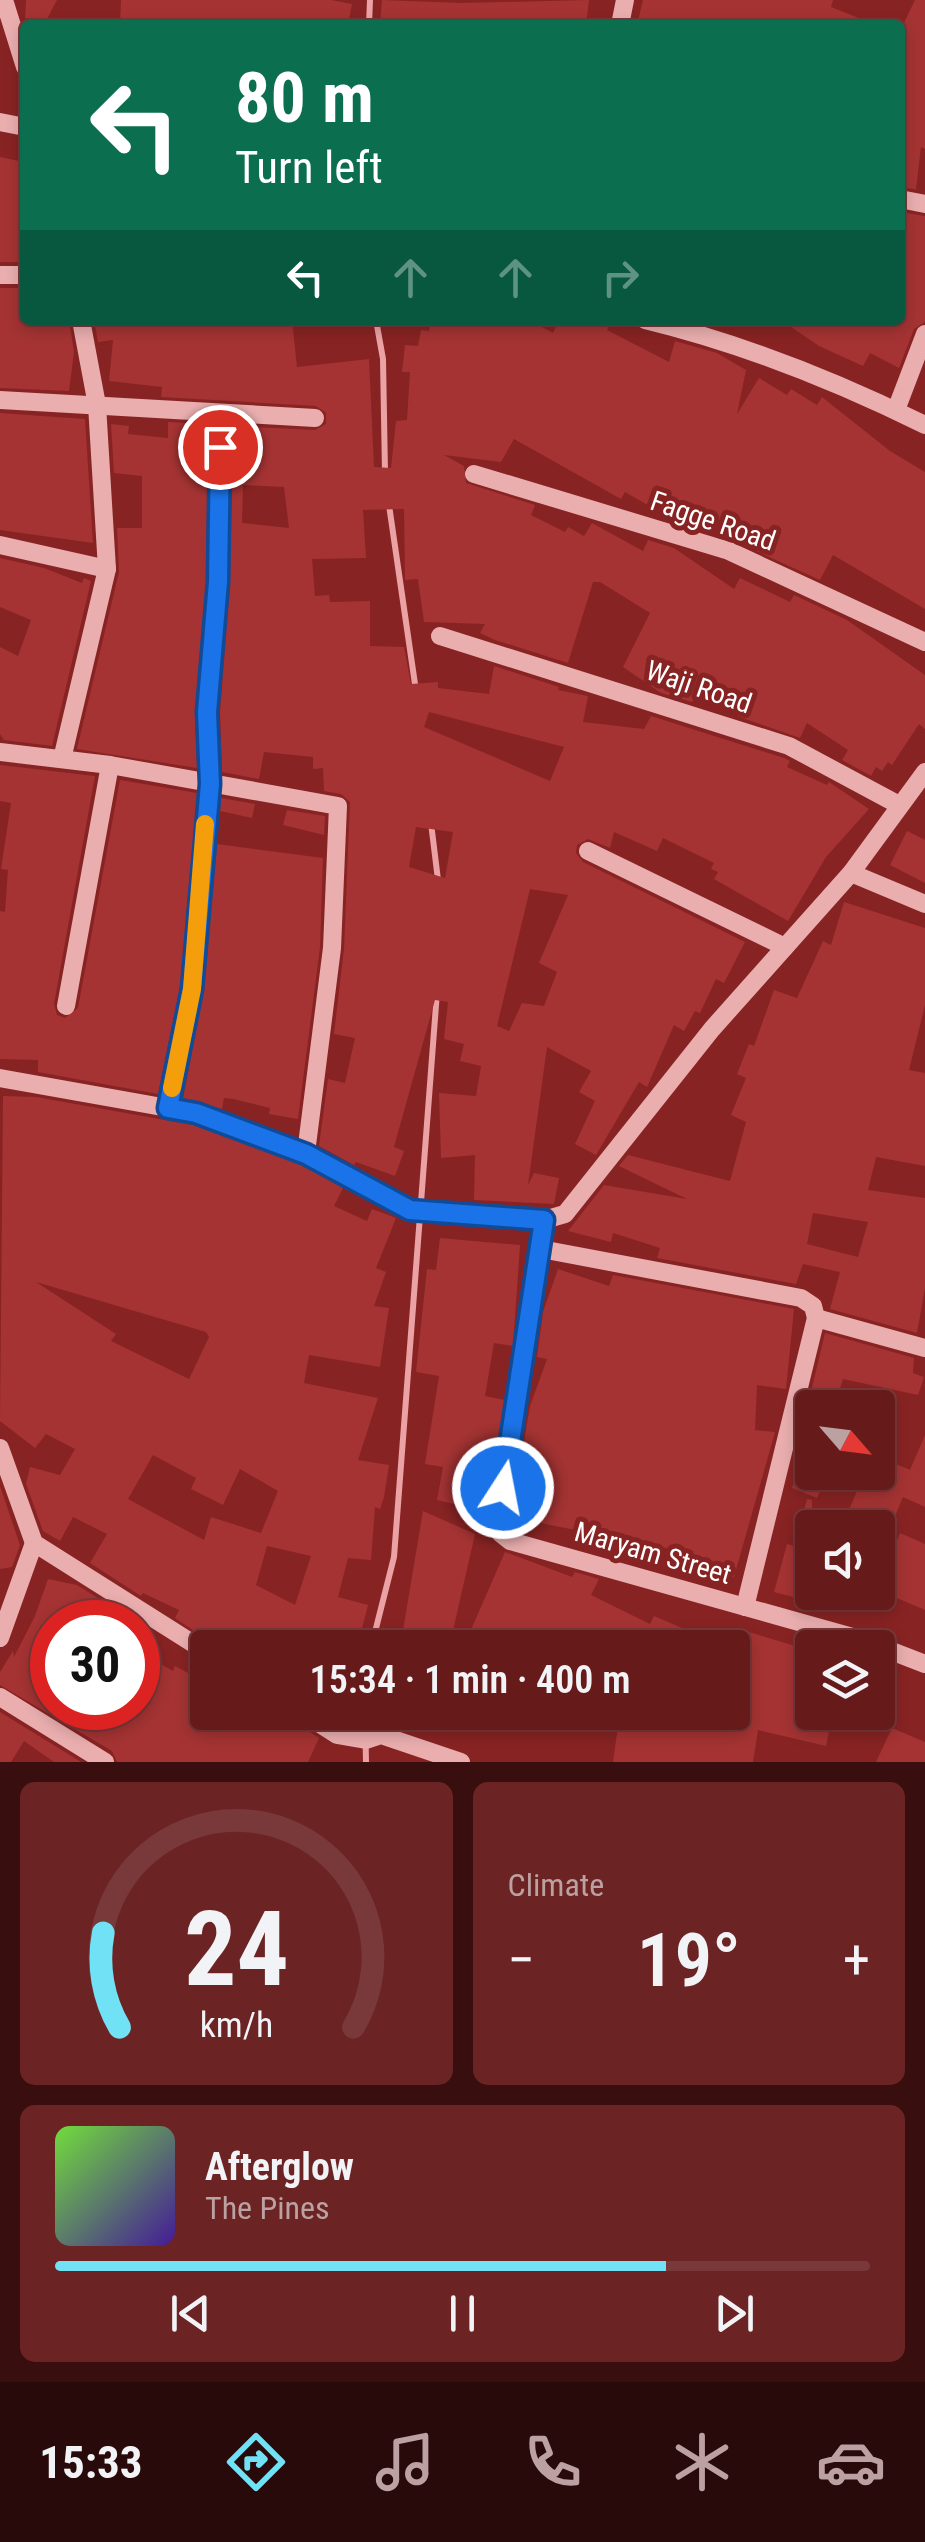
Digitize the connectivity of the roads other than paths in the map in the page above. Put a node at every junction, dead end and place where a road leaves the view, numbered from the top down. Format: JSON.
{"nodes":[{"id":1,"x":4,"y":0,"type":"edge"},
{"id":2,"x":20,"y":50,"type":"edge"},
{"id":3,"x":82,"y":325,"type":"edge"},
{"id":4,"x":665,"y":325,"type":"edge"},
{"id":5,"x":925,"y":334,"type":"edge"},
{"id":6,"x":0,"y":400,"type":"edge"},
{"id":7,"x":97,"y":405,"type":"junction"},
{"id":8,"x":896,"y":410,"type":"junction"},
{"id":9,"x":221,"y":414,"type":"junction"},
{"id":10,"x":315,"y":418,"type":"dead end"},
{"id":11,"x":925,"y":425,"type":"edge"},
{"id":12,"x":474,"y":474,"type":"dead end"},
{"id":13,"x":0,"y":545,"type":"edge"},
{"id":14,"x":107,"y":569,"type":"junction"},
{"id":15,"x":440,"y":636,"type":"dead end"},
{"id":16,"x":925,"y":642,"type":"edge"},
{"id":17,"x":0,"y":752,"type":"edge"},
{"id":18,"x":62,"y":759,"type":"junction"},
{"id":19,"x":110,"y":765,"type":"junction"},
{"id":20,"x":925,"y":772,"type":"edge"},
{"id":21,"x":210,"y":784,"type":"junction"},
{"id":22,"x":899,"y":804,"type":"junction"},
{"id":23,"x":588,"y":851,"type":"dead end"},
{"id":24,"x":851,"y":873,"type":"junction"},
{"id":25,"x":925,"y":904,"type":"edge"},
{"id":26,"x":785,"y":947,"type":"junction"},
{"id":27,"x":66,"y":1006,"type":"dead end"},
{"id":28,"x":0,"y":1078,"type":"edge"},
{"id":29,"x":168,"y":1108,"type":"junction"},
{"id":30,"x":306,"y":1154,"type":"junction"},
{"id":31,"x":544,"y":1220,"type":"junction"},
{"id":32,"x":540,"y":1249,"type":"junction"},
{"id":33,"x":816,"y":1318,"type":"junction"},
{"id":34,"x":925,"y":1348,"type":"edge"},
{"id":35,"x":0,"y":1448,"type":"edge"},
{"id":36,"x":34,"y":1543,"type":"junction"},
{"id":37,"x":745,"y":1607,"type":"junction"},
{"id":38,"x":0,"y":1638,"type":"edge"},
{"id":39,"x":190,"y":1642,"type":"edge"},
{"id":40,"x":925,"y":1664,"type":"edge"},
{"id":41,"x":0,"y":1697,"type":"edge"},
{"id":42,"x":329,"y":1730,"type":"edge"},
{"id":43,"x":105,"y":1762,"type":"edge"},
{"id":44,"x":461,"y":1762,"type":"edge"}],
"edges":[{"from":1,"to":2,"type":"street"},
{"from":3,"to":7,"type":"street"},
{"from":4,"to":8,"type":"street"},
{"from":5,"to":8,"type":"street"},
{"from":6,"to":7,"type":"street"},
{"from":7,"to":9,"type":"street"},
{"from":7,"to":14,"type":"street"},
{"from":8,"to":11,"type":"street"},
{"from":9,"to":10,"type":"street"},
{"from":9,"to":21,"type":"street"},
{"from":12,"to":16,"type":"street","name":"Fagge Road"},
{"from":13,"to":14,"type":"street"},
{"from":14,"to":18,"type":"street"},
{"from":15,"to":22,"type":"street","name":"Waji Road"},
{"from":17,"to":18,"type":"street"},
{"from":18,"to":19,"type":"street"},
{"from":19,"to":21,"type":"street"},
{"from":19,"to":27,"type":"street"},
{"from":20,"to":22,"type":"street"},
{"from":21,"to":29,"type":"street"},
{"from":21,"to":30,"type":"street"},
{"from":22,"to":24,"type":"street"},
{"from":23,"to":26,"type":"street"},
{"from":24,"to":25,"type":"street"},
{"from":24,"to":26,"type":"street"},
{"from":26,"to":31,"type":"street"},
{"from":28,"to":29,"type":"street"},
{"from":29,"to":30,"type":"street"},
{"from":30,"to":31,"type":"street"},
{"from":31,"to":32,"type":"street","name":"Maryam Street"},
{"from":32,"to":33,"type":"street"},
{"from":32,"to":37,"type":"street","name":"Maryam Street"},
{"from":33,"to":34,"type":"street"},
{"from":33,"to":37,"type":"street"},
{"from":35,"to":36,"type":"street"},
{"from":36,"to":38,"type":"street"},
{"from":36,"to":39,"type":"street"},
{"from":37,"to":40,"type":"street","name":"Maryam Street"},
{"from":41,"to":43,"type":"street"},
{"from":42,"to":44,"type":"street"}]}
